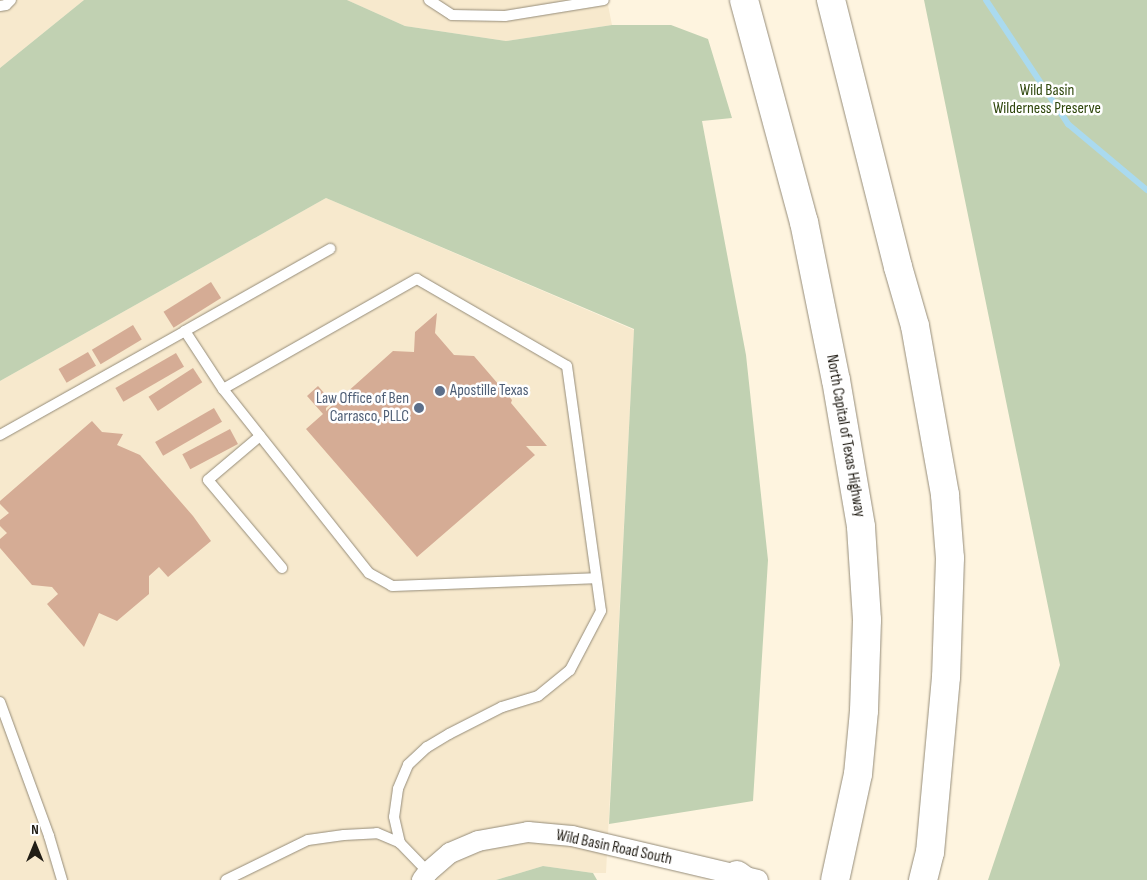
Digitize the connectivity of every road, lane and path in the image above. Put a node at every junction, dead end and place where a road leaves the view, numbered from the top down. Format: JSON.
{"nodes":[{"id":1,"x":11,"y":0,"type":"edge"},
{"id":2,"x":429,"y":0,"type":"edge"},
{"id":3,"x":604,"y":0,"type":"edge"},
{"id":4,"x":744,"y":0,"type":"edge"},
{"id":5,"x":831,"y":0,"type":"edge"},
{"id":6,"x":0,"y":6,"type":"edge"},
{"id":7,"x":330,"y":249,"type":"dead end"},
{"id":8,"x":185,"y":331,"type":"junction"},
{"id":9,"x":223,"y":389,"type":"junction"},
{"id":10,"x":0,"y":435,"type":"edge"},
{"id":11,"x":260,"y":436,"type":"junction"},
{"id":12,"x":282,"y":568,"type":"dead end"},
{"id":13,"x":596,"y":578,"type":"junction"},
{"id":14,"x":0,"y":702,"type":"edge"},
{"id":15,"x":400,"y":843,"type":"junction"},
{"id":16,"x":425,"y":876,"type":"edge"},
{"id":17,"x":746,"y":878,"type":"edge"},
{"id":18,"x":62,"y":880,"type":"edge"},
{"id":19,"x":226,"y":880,"type":"edge"},
{"id":20,"x":835,"y":880,"type":"edge"},
{"id":21,"x":923,"y":880,"type":"edge"}],
"edges":[{"from":1,"to":6,"type":"lane"},
{"from":2,"to":3,"type":"lane"},
{"from":4,"to":20,"type":"highway","name":"North Capital of Texas Highway"},
{"from":5,"to":21,"type":"highway"},
{"from":7,"to":8,"type":"lane"},
{"from":8,"to":9,"type":"lane"},
{"from":8,"to":10,"type":"lane"},
{"from":9,"to":11,"type":"lane"},
{"from":9,"to":13,"type":"lane"},
{"from":11,"to":12,"type":"lane"},
{"from":11,"to":13,"type":"lane"},
{"from":13,"to":15,"type":"lane"},
{"from":14,"to":18,"type":"lane"},
{"from":15,"to":16,"type":"lane"},
{"from":15,"to":19,"type":"lane"},
{"from":16,"to":17,"type":"street","name":"Wild Basin Road South"}]}
